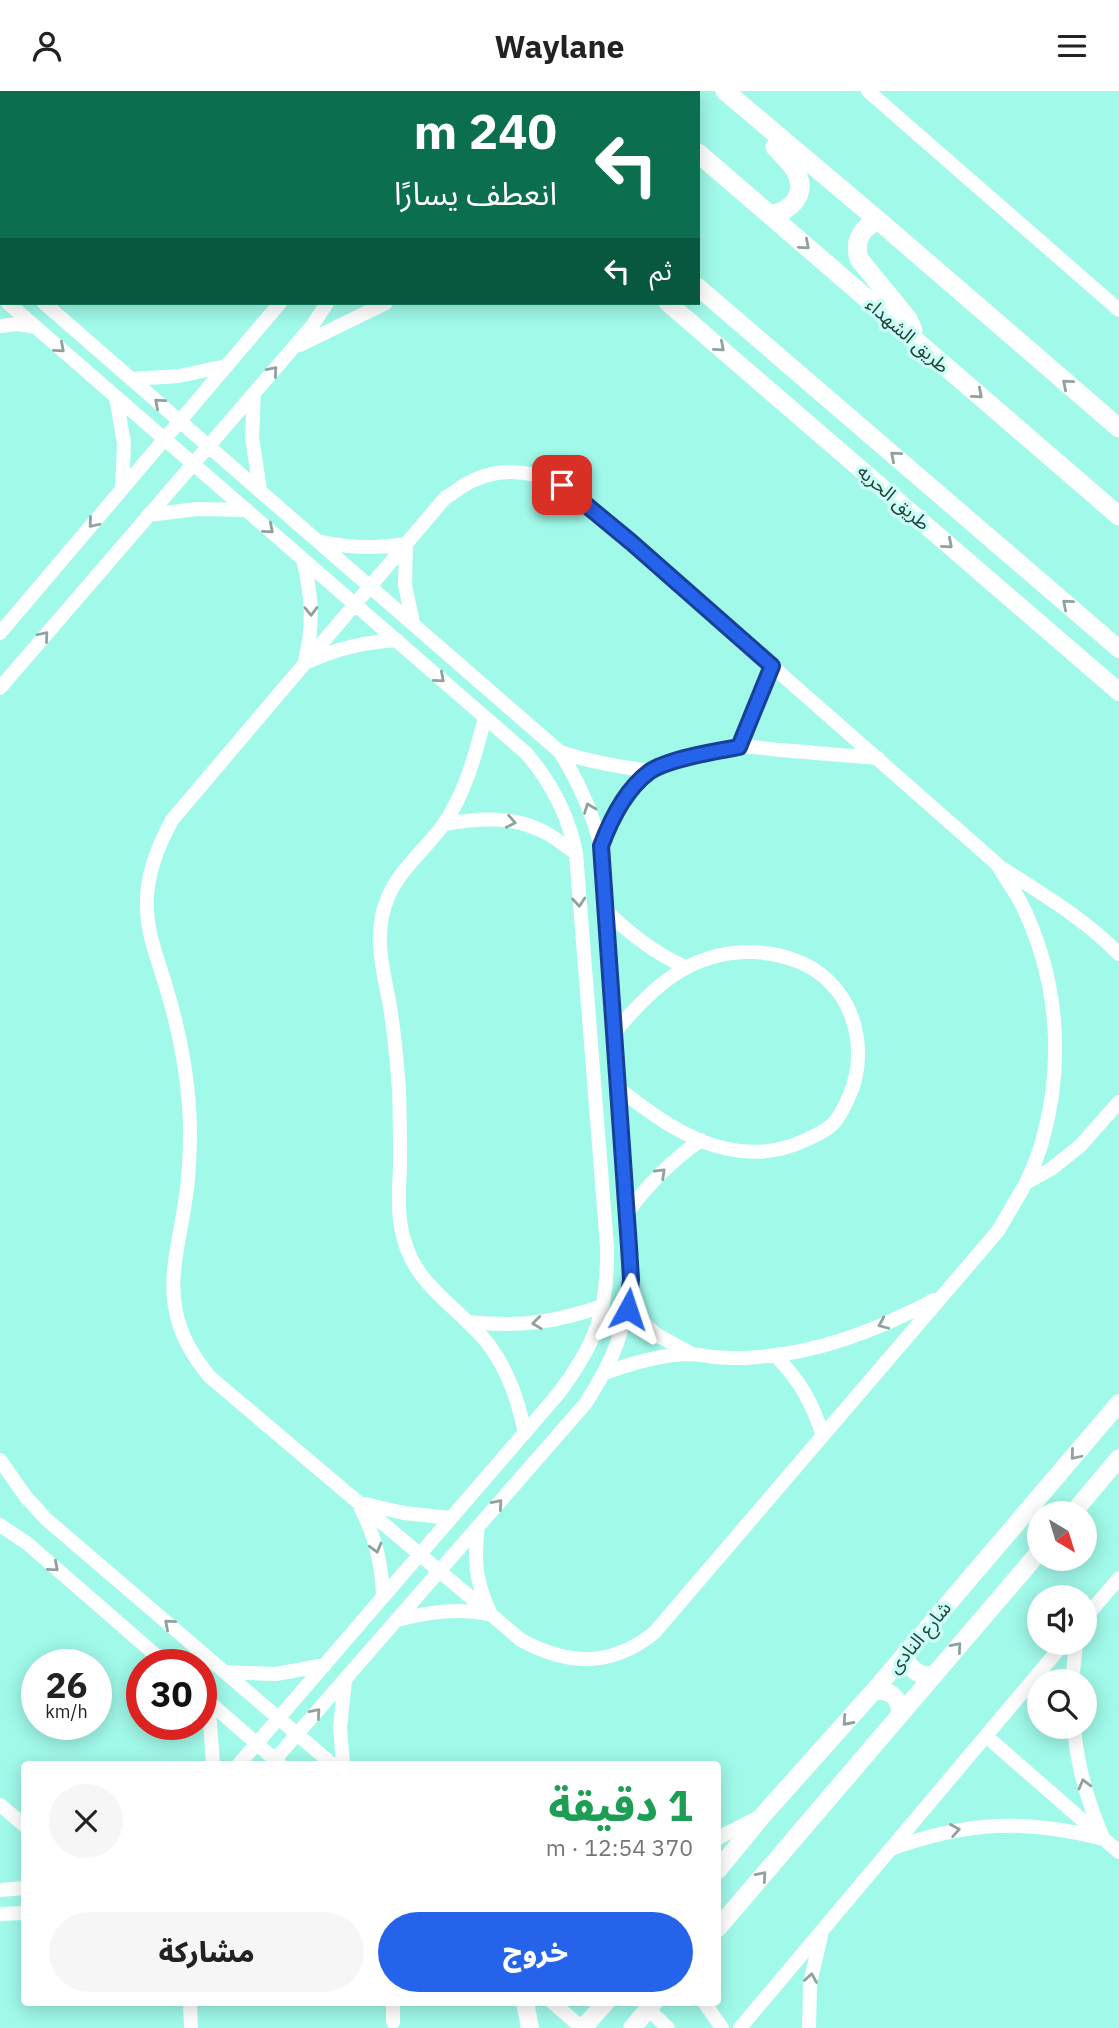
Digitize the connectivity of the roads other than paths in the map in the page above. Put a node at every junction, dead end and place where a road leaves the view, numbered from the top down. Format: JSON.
{"nodes":[{"id":1,"x":725,"y":91,"type":"edge"},
{"id":2,"x":868,"y":91,"type":"edge"},
{"id":3,"x":755,"y":117,"type":"junction"},
{"id":4,"x":700,"y":155,"type":"edge"},
{"id":5,"x":770,"y":215,"type":"junction"},
{"id":6,"x":879,"y":221,"type":"junction"},
{"id":7,"x":700,"y":289,"type":"edge"},
{"id":8,"x":10,"y":305,"type":"edge"},
{"id":9,"x":265,"y":305,"type":"edge"},
{"id":10,"x":278,"y":305,"type":"edge"},
{"id":11,"x":326,"y":305,"type":"edge"},
{"id":12,"x":382,"y":305,"type":"edge"},
{"id":13,"x":670,"y":305,"type":"edge"},
{"id":14,"x":50,"y":306,"type":"edge"},
{"id":15,"x":1119,"y":310,"type":"edge"},
{"id":16,"x":0,"y":326,"type":"edge"},
{"id":17,"x":36,"y":327,"type":"junction"},
{"id":18,"x":254,"y":333,"type":"junction"},
{"id":19,"x":914,"y":340,"type":"junction"},
{"id":20,"x":293,"y":348,"type":"junction"},
{"id":21,"x":226,"y":366,"type":"junction"},
{"id":22,"x":131,"y":379,"type":"junction"},
{"id":23,"x":254,"y":393,"type":"junction"},
{"id":24,"x":116,"y":397,"type":"junction"},
{"id":25,"x":180,"y":421,"type":"junction"},
{"id":26,"x":1119,"y":428,"type":"edge"},
{"id":27,"x":164,"y":439,"type":"junction"},
{"id":28,"x":208,"y":445,"type":"junction"},
{"id":29,"x":193,"y":463,"type":"junction"},
{"id":30,"x":122,"y":489,"type":"junction"},
{"id":31,"x":260,"y":491,"type":"junction"},
{"id":32,"x":247,"y":510,"type":"junction"},
{"id":33,"x":148,"y":515,"type":"junction"},
{"id":34,"x":1119,"y":516,"type":"edge"},
{"id":35,"x":320,"y":542,"type":"junction"},
{"id":36,"x":406,"y":544,"type":"junction"},
{"id":37,"x":303,"y":559,"type":"junction"},
{"id":38,"x":370,"y":586,"type":"junction"},
{"id":39,"x":355,"y":604,"type":"junction"},
{"id":40,"x":414,"y":624,"type":"junction"},
{"id":41,"x":0,"y":633,"type":"edge"},
{"id":42,"x":397,"y":640,"type":"junction"},
{"id":43,"x":1119,"y":649,"type":"edge"},
{"id":44,"x":305,"y":663,"type":"junction"},
{"id":45,"x":772,"y":666,"type":"junction"},
{"id":46,"x":0,"y":688,"type":"edge"},
{"id":47,"x":1119,"y":692,"type":"edge"},
{"id":48,"x":485,"y":717,"type":"junction"},
{"id":49,"x":739,"y":747,"type":"junction"},
{"id":50,"x":560,"y":752,"type":"junction"},
{"id":51,"x":878,"y":758,"type":"junction"},
{"id":52,"x":650,"y":771,"type":"junction"},
{"id":53,"x":443,"y":824,"type":"junction"},
{"id":54,"x":601,"y":846,"type":"junction"},
{"id":55,"x":576,"y":853,"type":"junction"},
{"id":56,"x":997,"y":865,"type":"junction"},
{"id":57,"x":605,"y":909,"type":"junction"},
{"id":58,"x":1119,"y":954,"type":"edge"},
{"id":59,"x":685,"y":967,"type":"junction"},
{"id":60,"x":614,"y":1033,"type":"junction"},
{"id":61,"x":618,"y":1088,"type":"junction"},
{"id":62,"x":1119,"y":1102,"type":"edge"},
{"id":63,"x":701,"y":1140,"type":"junction"},
{"id":64,"x":1027,"y":1183,"type":"junction"},
{"id":65,"x":627,"y":1213,"type":"junction"},
{"id":66,"x":944,"y":1294,"type":"junction"},
{"id":67,"x":603,"y":1306,"type":"junction"},
{"id":68,"x":628,"y":1309,"type":"junction"},
{"id":69,"x":468,"y":1322,"type":"junction"},
{"id":70,"x":691,"y":1354,"type":"junction"},
{"id":71,"x":776,"y":1356,"type":"junction"},
{"id":72,"x":605,"y":1373,"type":"junction"},
{"id":73,"x":1119,"y":1403,"type":"edge"},
{"id":74,"x":525,"y":1433,"type":"junction"},
{"id":75,"x":823,"y":1436,"type":"junction"},
{"id":76,"x":1119,"y":1458,"type":"edge"},
{"id":77,"x":0,"y":1460,"type":"edge"},
{"id":78,"x":357,"y":1501,"type":"junction"},
{"id":79,"x":1083,"y":1501,"type":"edge"},
{"id":80,"x":451,"y":1518,"type":"junction"},
{"id":81,"x":0,"y":1525,"type":"edge"},
{"id":82,"x":478,"y":1526,"type":"junction"},
{"id":83,"x":420,"y":1555,"type":"junction"},
{"id":84,"x":1027,"y":1566,"type":"edge"},
{"id":85,"x":439,"y":1571,"type":"junction"},
{"id":86,"x":1119,"y":1579,"type":"edge"},
{"id":87,"x":383,"y":1597,"type":"junction"},
{"id":88,"x":1097,"y":1604,"type":"edge"},
{"id":89,"x":491,"y":1615,"type":"junction"},
{"id":90,"x":397,"y":1620,"type":"junction"},
{"id":91,"x":149,"y":1649,"type":"edge"},
{"id":92,"x":905,"y":1654,"type":"junction"},
{"id":93,"x":1054,"y":1655,"type":"edge"},
{"id":94,"x":325,"y":1665,"type":"junction"},
{"id":95,"x":225,"y":1672,"type":"junction"},
{"id":96,"x":933,"y":1675,"type":"junction"},
{"id":97,"x":345,"y":1680,"type":"junction"},
{"id":98,"x":873,"y":1692,"type":"junction"},
{"id":99,"x":217,"y":1710,"type":"edge"},
{"id":100,"x":900,"y":1714,"type":"junction"},
{"id":101,"x":279,"y":1718,"type":"junction"},
{"id":102,"x":297,"y":1734,"type":"junction"},
{"id":103,"x":986,"y":1736,"type":"junction"},
{"id":104,"x":1075,"y":1739,"type":"edge"},
{"id":105,"x":211,"y":1740,"type":"edge"},
{"id":106,"x":257,"y":1744,"type":"junction"},
{"id":107,"x":213,"y":1761,"type":"edge"},
{"id":108,"x":242,"y":1761,"type":"edge"},
{"id":109,"x":273,"y":1761,"type":"edge"},
{"id":110,"x":277,"y":1761,"type":"edge"},
{"id":111,"x":328,"y":1761,"type":"edge"},
{"id":112,"x":343,"y":1761,"type":"edge"},
{"id":113,"x":0,"y":1805,"type":"edge"},
{"id":114,"x":763,"y":1815,"type":"junction"},
{"id":115,"x":21,"y":1822,"type":"edge"},
{"id":116,"x":721,"y":1836,"type":"edge"},
{"id":117,"x":1104,"y":1839,"type":"junction"},
{"id":118,"x":890,"y":1850,"type":"junction"},
{"id":119,"x":1119,"y":1852,"type":"edge"},
{"id":120,"x":721,"y":1866,"type":"edge"},
{"id":121,"x":21,"y":1888,"type":"edge"},
{"id":122,"x":0,"y":1890,"type":"edge"},
{"id":123,"x":21,"y":1913,"type":"edge"},
{"id":124,"x":0,"y":1915,"type":"edge"},
{"id":125,"x":721,"y":1924,"type":"edge"},
{"id":126,"x":823,"y":1929,"type":"junction"},
{"id":127,"x":190,"y":2006,"type":"edge"},
{"id":128,"x":393,"y":2006,"type":"edge"},
{"id":129,"x":526,"y":2006,"type":"edge"},
{"id":130,"x":557,"y":2006,"type":"edge"},
{"id":131,"x":602,"y":2006,"type":"edge"},
{"id":132,"x":650,"y":2006,"type":"edge"},
{"id":133,"x":652,"y":2006,"type":"edge"},
{"id":134,"x":707,"y":2006,"type":"edge"},
{"id":135,"x":393,"y":2022,"type":"dead end"},
{"id":136,"x":191,"y":2028,"type":"edge"},
{"id":137,"x":530,"y":2028,"type":"edge"},
{"id":138,"x":582,"y":2028,"type":"edge"},
{"id":139,"x":632,"y":2028,"type":"edge"},
{"id":140,"x":668,"y":2028,"type":"edge"},
{"id":141,"x":722,"y":2028,"type":"edge"},
{"id":142,"x":740,"y":2028,"type":"edge"},
{"id":143,"x":809,"y":2028,"type":"edge"}],
"edges":[{"from":1,"to":3,"type":"main road"},
{"from":2,"to":15,"type":"street"},
{"from":3,"to":5,"type":"main road"},
{"from":3,"to":6,"type":"main road"},
{"from":4,"to":5,"type":"main road","name":"طريق الشهداء"},
{"from":5,"to":19,"type":"main road","name":"طريق الشهداء","one_way":true},
{"from":6,"to":19,"type":"main road"},
{"from":26,"to":6,"type":"main road","one_way":true},
{"from":43,"to":7,"type":"street","name":"طريق الحريه","one_way":true},
{"from":8,"to":17,"type":"street"},
{"from":9,"to":18,"type":"street"},
{"from":10,"to":18,"type":"street"},
{"from":11,"to":20,"type":"street"},
{"from":12,"to":20,"type":"street"},
{"from":13,"to":47,"type":"street","name":"طريق الحريه","one_way":true},
{"from":14,"to":22,"type":"street"},
{"from":16,"to":17,"type":"street"},
{"from":17,"to":24,"type":"street","one_way":true},
{"from":18,"to":21,"type":"street"},
{"from":19,"to":34,"type":"main road","name":"طريق الشهداء","one_way":true},
{"from":23,"to":20,"type":"street","one_way":true},
{"from":21,"to":22,"type":"street"},
{"from":21,"to":25,"type":"street"},
{"from":25,"to":22,"type":"street","one_way":true},
{"from":23,"to":28,"type":"street"},
{"from":23,"to":31,"type":"street"},
{"from":24,"to":27,"type":"street"},
{"from":24,"to":30,"type":"street"},
{"from":25,"to":27,"type":"street"},
{"from":25,"to":28,"type":"street"},
{"from":27,"to":29,"type":"street"},
{"from":27,"to":30,"type":"street"},
{"from":28,"to":29,"type":"street"},
{"from":28,"to":31,"type":"street"},
{"from":29,"to":32,"type":"street"},
{"from":29,"to":33,"type":"street"},
{"from":30,"to":41,"type":"street","one_way":true},
{"from":31,"to":35,"type":"street"},
{"from":32,"to":33,"type":"street"},
{"from":32,"to":37,"type":"street","one_way":true},
{"from":46,"to":33,"type":"street","one_way":true},
{"from":35,"to":36,"type":"street"},
{"from":35,"to":38,"type":"street"},
{"from":36,"to":38,"type":"street"},
{"from":36,"to":40,"type":"street"},
{"from":36,"to":45,"type":"street"},
{"from":37,"to":39,"type":"street"},
{"from":37,"to":44,"type":"street","one_way":true},
{"from":38,"to":39,"type":"street"},
{"from":38,"to":40,"type":"street"},
{"from":39,"to":42,"type":"street"},
{"from":39,"to":44,"type":"street"},
{"from":40,"to":50,"type":"street"},
{"from":42,"to":44,"type":"street"},
{"from":42,"to":48,"type":"street","one_way":true},
{"from":44,"to":78,"type":"street"},
{"from":45,"to":49,"type":"street"},
{"from":45,"to":51,"type":"street"},
{"from":48,"to":53,"type":"street"},
{"from":48,"to":55,"type":"street"},
{"from":49,"to":51,"type":"street"},
{"from":49,"to":52,"type":"street"},
{"from":50,"to":52,"type":"street"},
{"from":54,"to":50,"type":"street","one_way":true},
{"from":51,"to":56,"type":"street"},
{"from":52,"to":54,"type":"street"},
{"from":53,"to":55,"type":"street","one_way":true},
{"from":53,"to":69,"type":"street"},
{"from":54,"to":57,"type":"street"},
{"from":55,"to":67,"type":"street","one_way":true},
{"from":56,"to":58,"type":"street"},
{"from":56,"to":64,"type":"street"},
{"from":57,"to":59,"type":"street"},
{"from":57,"to":60,"type":"street"},
{"from":59,"to":60,"type":"street"},
{"from":59,"to":63,"type":"street"},
{"from":60,"to":61,"type":"street"},
{"from":61,"to":63,"type":"street"},
{"from":61,"to":65,"type":"street"},
{"from":62,"to":64,"type":"street"},
{"from":65,"to":63,"type":"street","one_way":true},
{"from":64,"to":66,"type":"street"},
{"from":65,"to":68,"type":"street"},
{"from":66,"to":71,"type":"street","one_way":true},
{"from":66,"to":75,"type":"street"},
{"from":67,"to":69,"type":"street","one_way":true},
{"from":67,"to":74,"type":"street"},
{"from":68,"to":70,"type":"street"},
{"from":68,"to":72,"type":"street"},
{"from":69,"to":74,"type":"street"},
{"from":70,"to":71,"type":"street"},
{"from":70,"to":72,"type":"street"},
{"from":71,"to":75,"type":"street"},
{"from":82,"to":72,"type":"street","one_way":true},
{"from":73,"to":92,"type":"street","name":"شارع النادى","one_way":true},
{"from":74,"to":80,"type":"street"},
{"from":75,"to":89,"type":"street"},
{"from":76,"to":79,"type":"street"},
{"from":95,"to":77,"type":"street","one_way":true},
{"from":78,"to":80,"type":"street"},
{"from":78,"to":83,"type":"street"},
{"from":78,"to":87,"type":"street","one_way":true},
{"from":80,"to":83,"type":"street"},
{"from":81,"to":91,"type":"street","one_way":true},
{"from":82,"to":85,"type":"street"},
{"from":82,"to":89,"type":"street"},
{"from":83,"to":85,"type":"street"},
{"from":83,"to":87,"type":"street"},
{"from":96,"to":84,"type":"street","name":"شارع النادى","one_way":true},
{"from":85,"to":89,"type":"street"},
{"from":85,"to":90,"type":"street"},
{"from":86,"to":88,"type":"street"},
{"from":87,"to":94,"type":"street"},
{"from":89,"to":90,"type":"street"},
{"from":90,"to":97,"type":"street"},
{"from":92,"to":96,"type":"street"},
{"from":92,"to":98,"type":"street","name":"شارع النادى"},
{"from":93,"to":103,"type":"street"},
{"from":94,"to":95,"type":"street"},
{"from":94,"to":101,"type":"street"},
{"from":95,"to":101,"type":"street"},
{"from":96,"to":100,"type":"street","name":"شارع النادى"},
{"from":102,"to":97,"type":"street","one_way":true},
{"from":97,"to":112,"type":"street"},
{"from":98,"to":100,"type":"street"},
{"from":98,"to":114,"type":"street","name":"شارع النادى","one_way":true},
{"from":99,"to":106,"type":"street"},
{"from":125,"to":100,"type":"street","name":"شارع النادى","one_way":true},
{"from":101,"to":102,"type":"street"},
{"from":101,"to":106,"type":"street"},
{"from":102,"to":110,"type":"street"},
{"from":102,"to":111,"type":"street"},
{"from":103,"to":117,"type":"street"},
{"from":103,"to":118,"type":"street"},
{"from":117,"to":104,"type":"street","one_way":true},
{"from":105,"to":107,"type":"street"},
{"from":106,"to":108,"type":"street"},
{"from":106,"to":109,"type":"street"},
{"from":113,"to":115,"type":"street"},
{"from":114,"to":116,"type":"street"},
{"from":114,"to":120,"type":"street","name":"شارع النادى"},
{"from":118,"to":117,"type":"street","one_way":true},
{"from":117,"to":119,"type":"street"},
{"from":118,"to":126,"type":"street"},
{"from":121,"to":122,"type":"street"},
{"from":123,"to":124,"type":"street"},
{"from":126,"to":142,"type":"street"},
{"from":143,"to":126,"type":"street","one_way":true},
{"from":127,"to":136,"type":"street"},
{"from":128,"to":135,"type":"street"},
{"from":129,"to":137,"type":"street"},
{"from":130,"to":138,"type":"street"},
{"from":131,"to":138,"type":"street"},
{"from":132,"to":139,"type":"street"},
{"from":133,"to":140,"type":"street"},
{"from":134,"to":141,"type":"street"}]}
